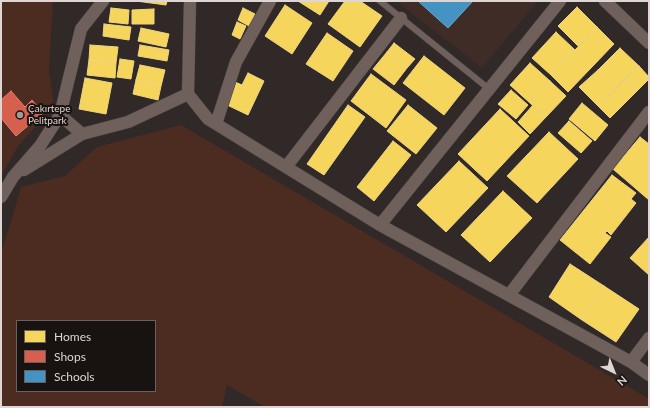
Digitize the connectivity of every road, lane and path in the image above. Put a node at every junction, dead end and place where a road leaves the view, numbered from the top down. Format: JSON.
{"nodes":[{"id":1,"x":103,"y":1,"type":"edge"},
{"id":2,"x":190,"y":1,"type":"edge"},
{"id":3,"x":270,"y":1,"type":"edge"},
{"id":4,"x":380,"y":1,"type":"edge"},
{"id":5,"x":560,"y":1,"type":"edge"},
{"id":6,"x":605,"y":1,"type":"edge"},
{"id":7,"x":401,"y":18,"type":"junction"},
{"id":8,"x":649,"y":43,"type":"edge"},
{"id":9,"x":488,"y":89,"type":"junction"},
{"id":10,"x":188,"y":94,"type":"junction"},
{"id":11,"x":649,"y":112,"type":"edge"},
{"id":12,"x":60,"y":115,"type":"junction"},
{"id":13,"x":216,"y":124,"type":"junction"},
{"id":14,"x":82,"y":134,"type":"junction"},
{"id":15,"x":286,"y":167,"type":"junction"},
{"id":16,"x":13,"y":177,"type":"junction"},
{"id":17,"x":1,"y":197,"type":"edge"},
{"id":18,"x":380,"y":225,"type":"junction"},
{"id":19,"x":509,"y":295,"type":"junction"},
{"id":20,"x":649,"y":338,"type":"edge"},
{"id":21,"x":631,"y":362,"type":"junction"},
{"id":22,"x":649,"y":375,"type":"edge"}],
"edges":[{"from":1,"to":12,"type":"street"},
{"from":2,"to":10,"type":"street"},
{"from":3,"to":13,"type":"street"},
{"from":4,"to":7,"type":"lane"},
{"from":5,"to":9,"type":"street"},
{"from":6,"to":8,"type":"street"},
{"from":7,"to":9,"type":"lane"},
{"from":7,"to":15,"type":"street"},
{"from":9,"to":18,"type":"street"},
{"from":10,"to":13,"type":"street"},
{"from":10,"to":14,"type":"street"},
{"from":11,"to":19,"type":"street"},
{"from":12,"to":14,"type":"street"},
{"from":12,"to":16,"type":"street"},
{"from":13,"to":15,"type":"street"},
{"from":14,"to":16,"type":"street"},
{"from":15,"to":18,"type":"street"},
{"from":16,"to":17,"type":"street"},
{"from":18,"to":19,"type":"street"},
{"from":19,"to":21,"type":"street"},
{"from":20,"to":21,"type":"street"},
{"from":21,"to":22,"type":"street"}]}
